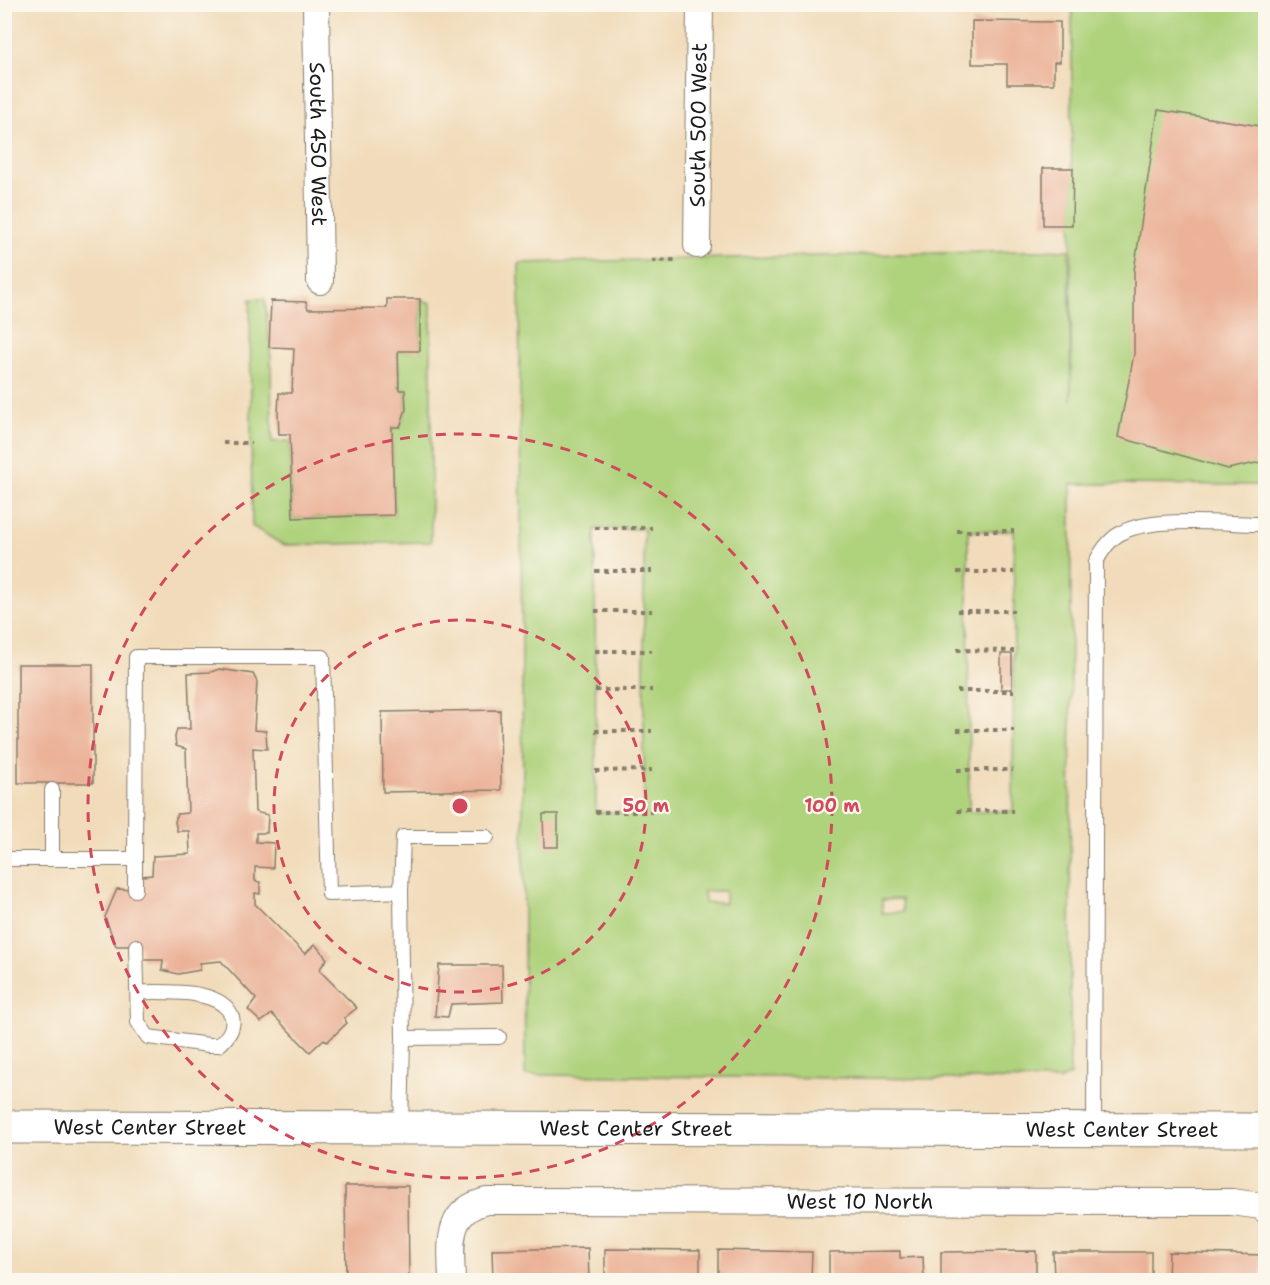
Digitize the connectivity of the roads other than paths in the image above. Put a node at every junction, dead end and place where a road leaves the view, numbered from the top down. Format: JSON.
{"nodes":[{"id":1,"x":316,"y":4,"type":"edge"},
{"id":2,"x":700,"y":4,"type":"edge"},
{"id":3,"x":690,"y":252,"type":"road end"},
{"id":4,"x":320,"y":281,"type":"dead end"},
{"id":5,"x":1266,"y":524,"type":"edge"},
{"id":6,"x":52,"y":790,"type":"dead end"},
{"id":7,"x":487,"y":837,"type":"dead end"},
{"id":8,"x":135,"y":858,"type":"junction"},
{"id":9,"x":4,"y":859,"type":"edge"},
{"id":10,"x":52,"y":859,"type":"junction"},
{"id":11,"x":135,"y":890,"type":"dead end"},
{"id":12,"x":401,"y":891,"type":"junction"},
{"id":13,"x":136,"y":946,"type":"dead end"},
{"id":14,"x":138,"y":992,"type":"junction"},
{"id":15,"x":500,"y":1037,"type":"dead end"},
{"id":16,"x":403,"y":1038,"type":"junction"},
{"id":17,"x":4,"y":1127,"type":"edge"},
{"id":18,"x":401,"y":1128,"type":"junction"},
{"id":19,"x":1094,"y":1130,"type":"junction"},
{"id":20,"x":1266,"y":1130,"type":"edge"},
{"id":21,"x":1263,"y":1208,"type":"edge"},
{"id":22,"x":452,"y":1281,"type":"edge"}],
"edges":[{"from":1,"to":4,"type":"street","name":"South 450 West"},
{"from":2,"to":3,"type":"street","name":"South 500 West"},
{"from":5,"to":19,"type":"lane"},
{"from":6,"to":10,"type":"lane"},
{"from":7,"to":12,"type":"lane"},
{"from":8,"to":10,"type":"lane"},
{"from":8,"to":11,"type":"lane"},
{"from":8,"to":12,"type":"lane"},
{"from":9,"to":10,"type":"lane"},
{"from":12,"to":16,"type":"lane"},
{"from":13,"to":14,"type":"lane"},
{"from":14,"to":14,"type":"lane"},
{"from":15,"to":16,"type":"lane"},
{"from":16,"to":18,"type":"lane"},
{"from":17,"to":18,"type":"main road","name":"West Center Street"},
{"from":18,"to":19,"type":"main road","name":"West Center Street"},
{"from":19,"to":20,"type":"main road","name":"West Center Street"},
{"from":21,"to":22,"type":"street","name":"West 10 North"}]}
